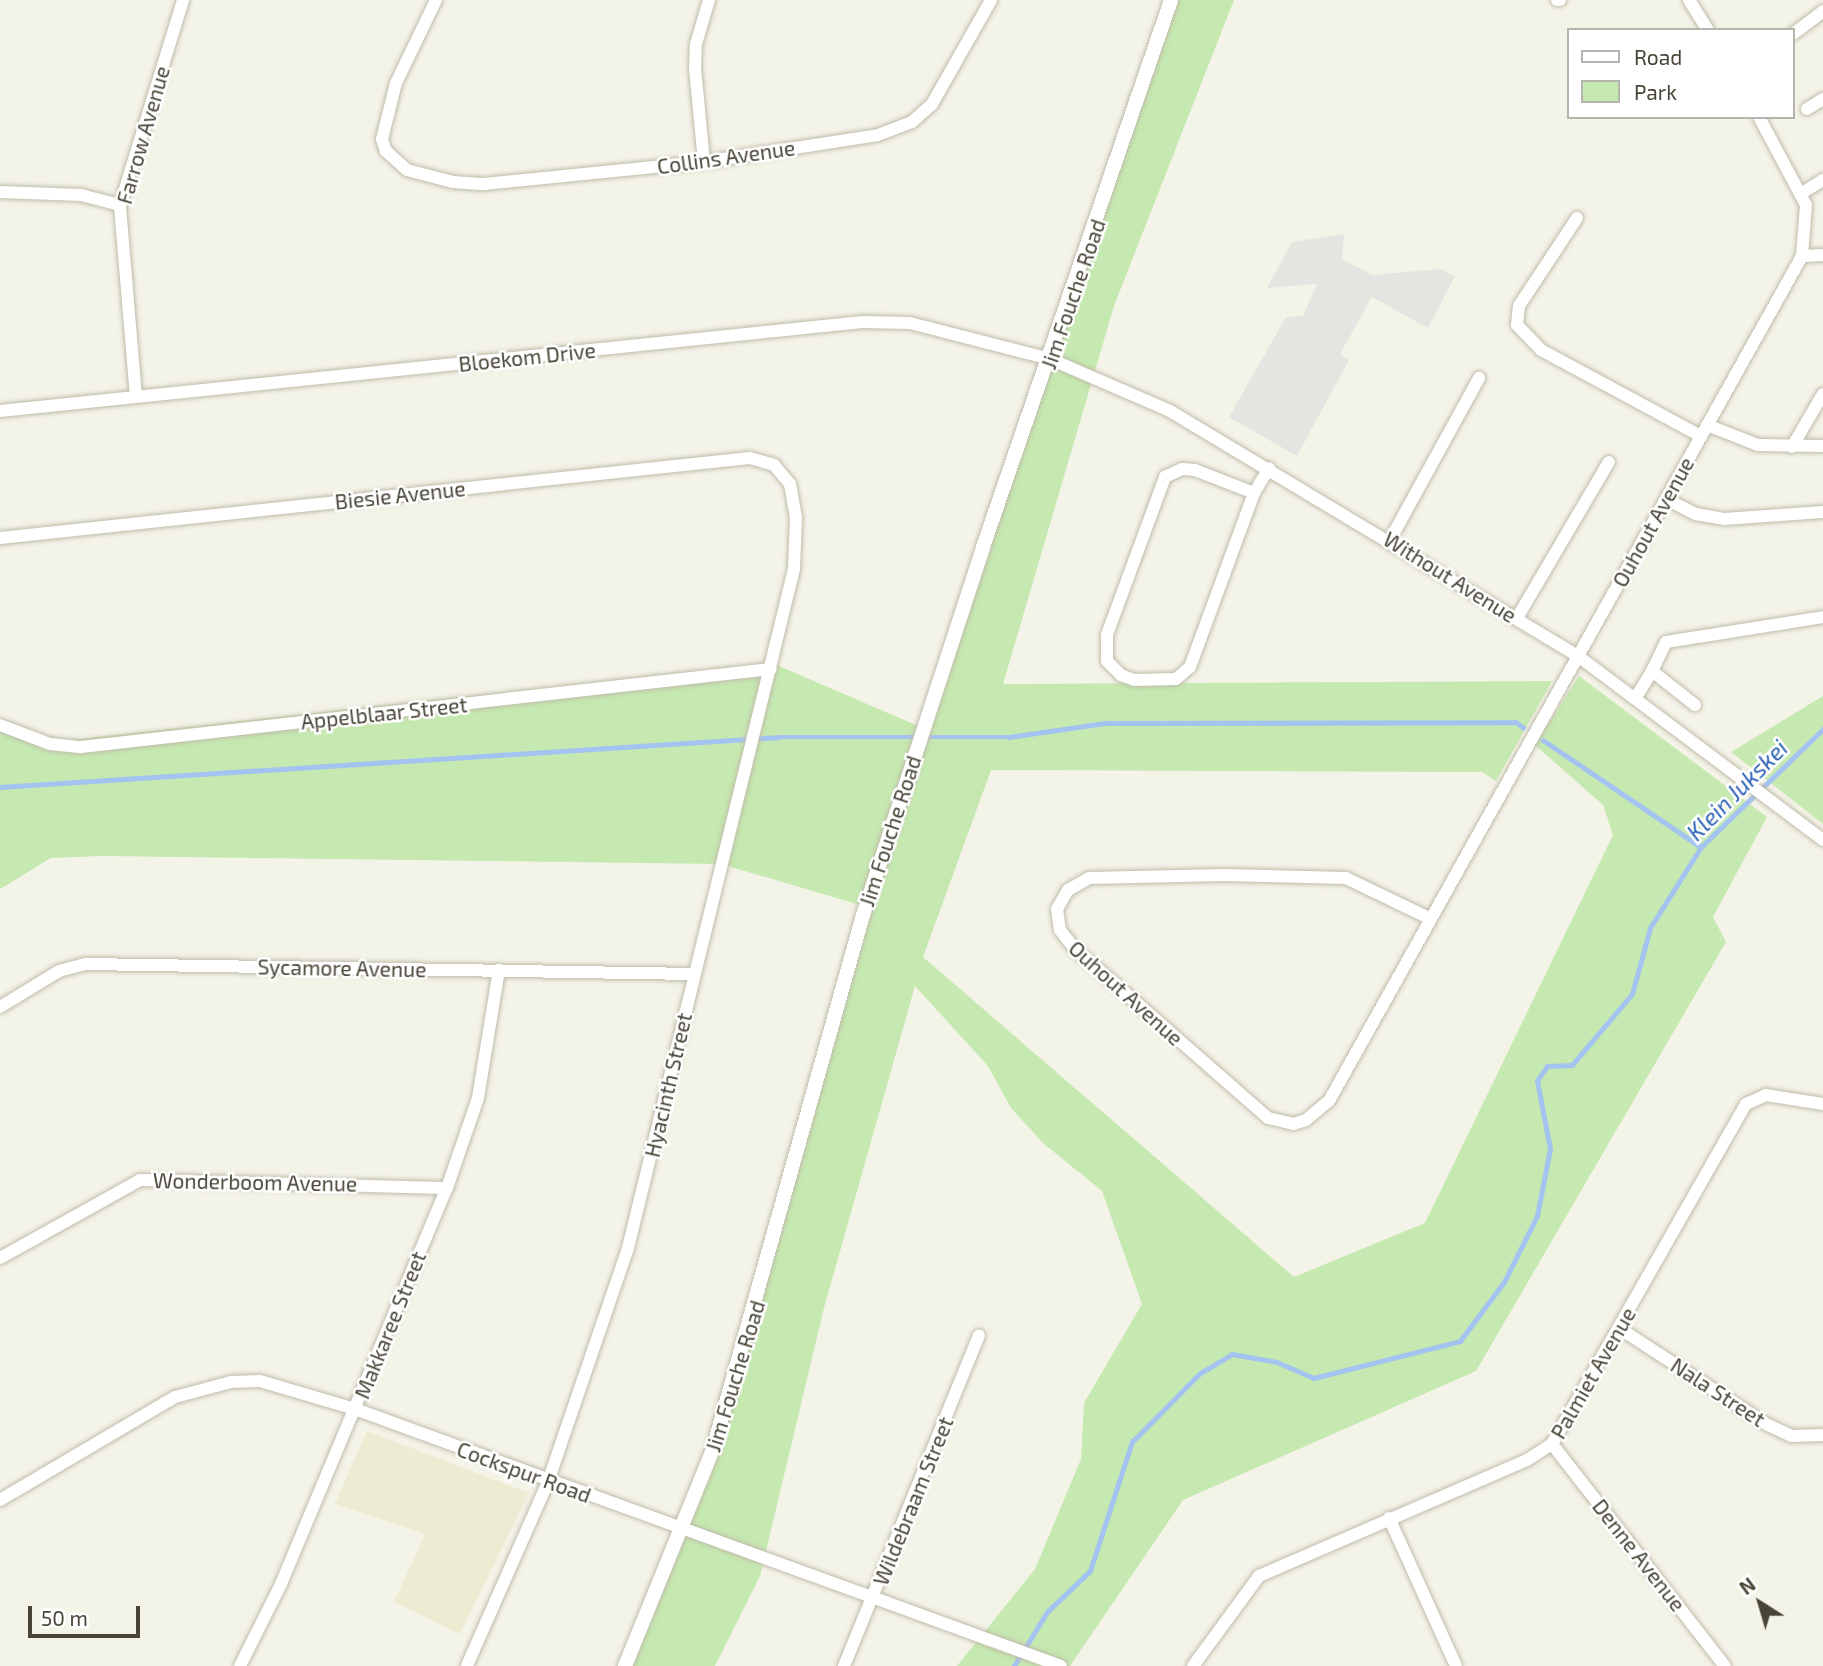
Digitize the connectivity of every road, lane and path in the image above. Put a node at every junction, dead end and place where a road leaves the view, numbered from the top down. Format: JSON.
{"nodes":[{"id":1,"x":183,"y":0,"type":"edge"},
{"id":2,"x":436,"y":0,"type":"edge"},
{"id":3,"x":709,"y":0,"type":"edge"},
{"id":4,"x":991,"y":0,"type":"edge"},
{"id":5,"x":1171,"y":0,"type":"edge"},
{"id":6,"x":1689,"y":0,"type":"edge"},
{"id":7,"x":1823,"y":11,"type":"edge"},
{"id":8,"x":1706,"y":28,"type":"edge"},
{"id":9,"x":1795,"y":32,"type":"edge"},
{"id":10,"x":1823,"y":99,"type":"edge"},
{"id":11,"x":1807,"y":110,"type":"dead end"},
{"id":12,"x":1760,"y":119,"type":"edge"},
{"id":13,"x":704,"y":162,"type":"junction"},
{"id":14,"x":1823,"y":180,"type":"edge"},
{"id":15,"x":0,"y":192,"type":"edge"},
{"id":16,"x":1802,"y":193,"type":"junction"},
{"id":17,"x":120,"y":205,"type":"junction"},
{"id":18,"x":1577,"y":219,"type":"dead end"},
{"id":19,"x":1823,"y":255,"type":"edge"},
{"id":20,"x":1802,"y":256,"type":"junction"},
{"id":21,"x":1051,"y":359,"type":"junction"},
{"id":22,"x":1479,"y":378,"type":"dead end"},
{"id":23,"x":1823,"y":394,"type":"edge"},
{"id":24,"x":136,"y":397,"type":"junction"},
{"id":25,"x":0,"y":411,"type":"edge"},
{"id":26,"x":1704,"y":430,"type":"junction"},
{"id":27,"x":1823,"y":446,"type":"edge"},
{"id":28,"x":1792,"y":447,"type":"junction"},
{"id":29,"x":1609,"y":462,"type":"dead end"},
{"id":30,"x":1269,"y":468,"type":"junction"},
{"id":31,"x":790,"y":484,"type":"joint"},
{"id":32,"x":1254,"y":494,"type":"junction"},
{"id":33,"x":1666,"y":499,"type":"junction"},
{"id":34,"x":1823,"y":512,"type":"edge"},
{"id":35,"x":0,"y":538,"type":"edge"},
{"id":36,"x":1390,"y":540,"type":"junction"},
{"id":37,"x":1823,"y":617,"type":"edge"},
{"id":38,"x":1517,"y":618,"type":"junction"},
{"id":39,"x":1578,"y":656,"type":"junction"},
{"id":40,"x":772,"y":669,"type":"junction"},
{"id":41,"x":1652,"y":671,"type":"junction"},
{"id":42,"x":1636,"y":697,"type":"junction"},
{"id":43,"x":1695,"y":705,"type":"dead end"},
{"id":44,"x":0,"y":725,"type":"edge"},
{"id":45,"x":1823,"y":840,"type":"edge"},
{"id":46,"x":1429,"y":918,"type":"junction"},
{"id":47,"x":499,"y":970,"type":"junction"},
{"id":48,"x":694,"y":974,"type":"junction"},
{"id":49,"x":0,"y":1007,"type":"edge"},
{"id":50,"x":1823,"y":1104,"type":"edge"},
{"id":51,"x":447,"y":1188,"type":"junction"},
{"id":52,"x":0,"y":1258,"type":"edge"},
{"id":53,"x":1619,"y":1328,"type":"junction"},
{"id":54,"x":979,"y":1335,"type":"dead end"},
{"id":55,"x":355,"y":1409,"type":"junction"},
{"id":56,"x":1823,"y":1435,"type":"edge"},
{"id":57,"x":1552,"y":1444,"type":"junction"},
{"id":58,"x":548,"y":1482,"type":"junction"},
{"id":59,"x":0,"y":1500,"type":"edge"},
{"id":60,"x":1389,"y":1518,"type":"junction"},
{"id":61,"x":684,"y":1528,"type":"junction"},
{"id":62,"x":874,"y":1600,"type":"junction"},
{"id":63,"x":1058,"y":1665,"type":"edge"},
{"id":64,"x":240,"y":1666,"type":"edge"},
{"id":65,"x":467,"y":1666,"type":"edge"},
{"id":66,"x":625,"y":1666,"type":"edge"},
{"id":67,"x":844,"y":1666,"type":"edge"},
{"id":68,"x":1193,"y":1666,"type":"edge"},
{"id":69,"x":1456,"y":1666,"type":"edge"},
{"id":70,"x":1725,"y":1666,"type":"edge"}],
"edges":[{"from":1,"to":17,"type":"street","name":"Farrow Avenue"},
{"from":2,"to":13,"type":"street","name":"Collins Avenue"},
{"from":3,"to":13,"type":"street"},
{"from":4,"to":13,"type":"street","name":"Collins Avenue"},
{"from":5,"to":21,"type":"street","name":"Jim Fouche Road"},
{"from":6,"to":8,"type":"street"},
{"from":7,"to":9,"type":"street"},
{"from":10,"to":11,"type":"street"},
{"from":12,"to":16,"type":"street","name":"Ouhout Avenue"},
{"from":14,"to":16,"type":"street"},
{"from":15,"to":17,"type":"street"},
{"from":16,"to":20,"type":"street","name":"Ouhout Avenue"},
{"from":17,"to":24,"type":"street","name":"Farrow Avenue"},
{"from":18,"to":26,"type":"street"},
{"from":19,"to":20,"type":"street"},
{"from":20,"to":26,"type":"street","name":"Ouhout Avenue"},
{"from":21,"to":24,"type":"street","name":"Bloekom Drive"},
{"from":21,"to":30,"type":"street","name":"Without Avenue"},
{"from":21,"to":61,"type":"street","name":"Jim Fouche Road"},
{"from":22,"to":36,"type":"street"},
{"from":23,"to":28,"type":"street"},
{"from":24,"to":25,"type":"street","name":"Bloekom Drive"},
{"from":26,"to":28,"type":"street"},
{"from":26,"to":33,"type":"street","name":"Ouhout Avenue"},
{"from":27,"to":28,"type":"street"},
{"from":29,"to":38,"type":"street"},
{"from":30,"to":32,"type":"street"},
{"from":30,"to":36,"type":"street","name":"Without Avenue"},
{"from":31,"to":35,"type":"street","name":"Biesie Avenue"},
{"from":31,"to":40,"type":"street","name":"Hyacinth Street"},
{"from":32,"to":32,"type":"street"},
{"from":33,"to":34,"type":"street"},
{"from":33,"to":39,"type":"street","name":"Ouhout Avenue"},
{"from":36,"to":38,"type":"street","name":"Without Avenue"},
{"from":37,"to":41,"type":"street"},
{"from":38,"to":39,"type":"street","name":"Without Avenue"},
{"from":39,"to":42,"type":"street","name":"Without Avenue"},
{"from":39,"to":46,"type":"street","name":"Ouhout Avenue"},
{"from":40,"to":44,"type":"street","name":"Appelblaar Street"},
{"from":40,"to":48,"type":"street","name":"Hyacinth Street"},
{"from":41,"to":42,"type":"street"},
{"from":41,"to":43,"type":"street"},
{"from":42,"to":45,"type":"street","name":"Without Avenue"},
{"from":46,"to":46,"type":"street","name":"Ouhout Avenue"},
{"from":47,"to":48,"type":"street","name":"Sycamore Avenue"},
{"from":47,"to":49,"type":"street","name":"Sycamore Avenue"},
{"from":47,"to":51,"type":"street","name":"Makkaree Street"},
{"from":48,"to":58,"type":"street","name":"Hyacinth Street"},
{"from":50,"to":53,"type":"street","name":"Palmiet Avenue"},
{"from":51,"to":52,"type":"street","name":"Wonderboom Avenue"},
{"from":51,"to":55,"type":"street","name":"Makkaree Street"},
{"from":53,"to":56,"type":"street","name":"Nala Street"},
{"from":53,"to":57,"type":"street","name":"Palmiet Avenue"},
{"from":54,"to":62,"type":"street","name":"Wildebraam Street"},
{"from":55,"to":58,"type":"street","name":"Cockspur Road"},
{"from":55,"to":59,"type":"street","name":"Cockspur Road"},
{"from":55,"to":64,"type":"street","name":"Makkaree Street"},
{"from":57,"to":60,"type":"street","name":"Palmiet Avenue"},
{"from":57,"to":70,"type":"street","name":"Denne Avenue"},
{"from":58,"to":61,"type":"street","name":"Cockspur Road"},
{"from":58,"to":65,"type":"street","name":"Hyacinth Street"},
{"from":60,"to":68,"type":"street","name":"Palmiet Avenue"},
{"from":60,"to":69,"type":"street"},
{"from":61,"to":62,"type":"street","name":"Cockspur Road"},
{"from":61,"to":66,"type":"street","name":"Jim Fouche Road"},
{"from":62,"to":63,"type":"street","name":"Cockspur Road"},
{"from":62,"to":67,"type":"street","name":"Wildebraam Street"}]}
